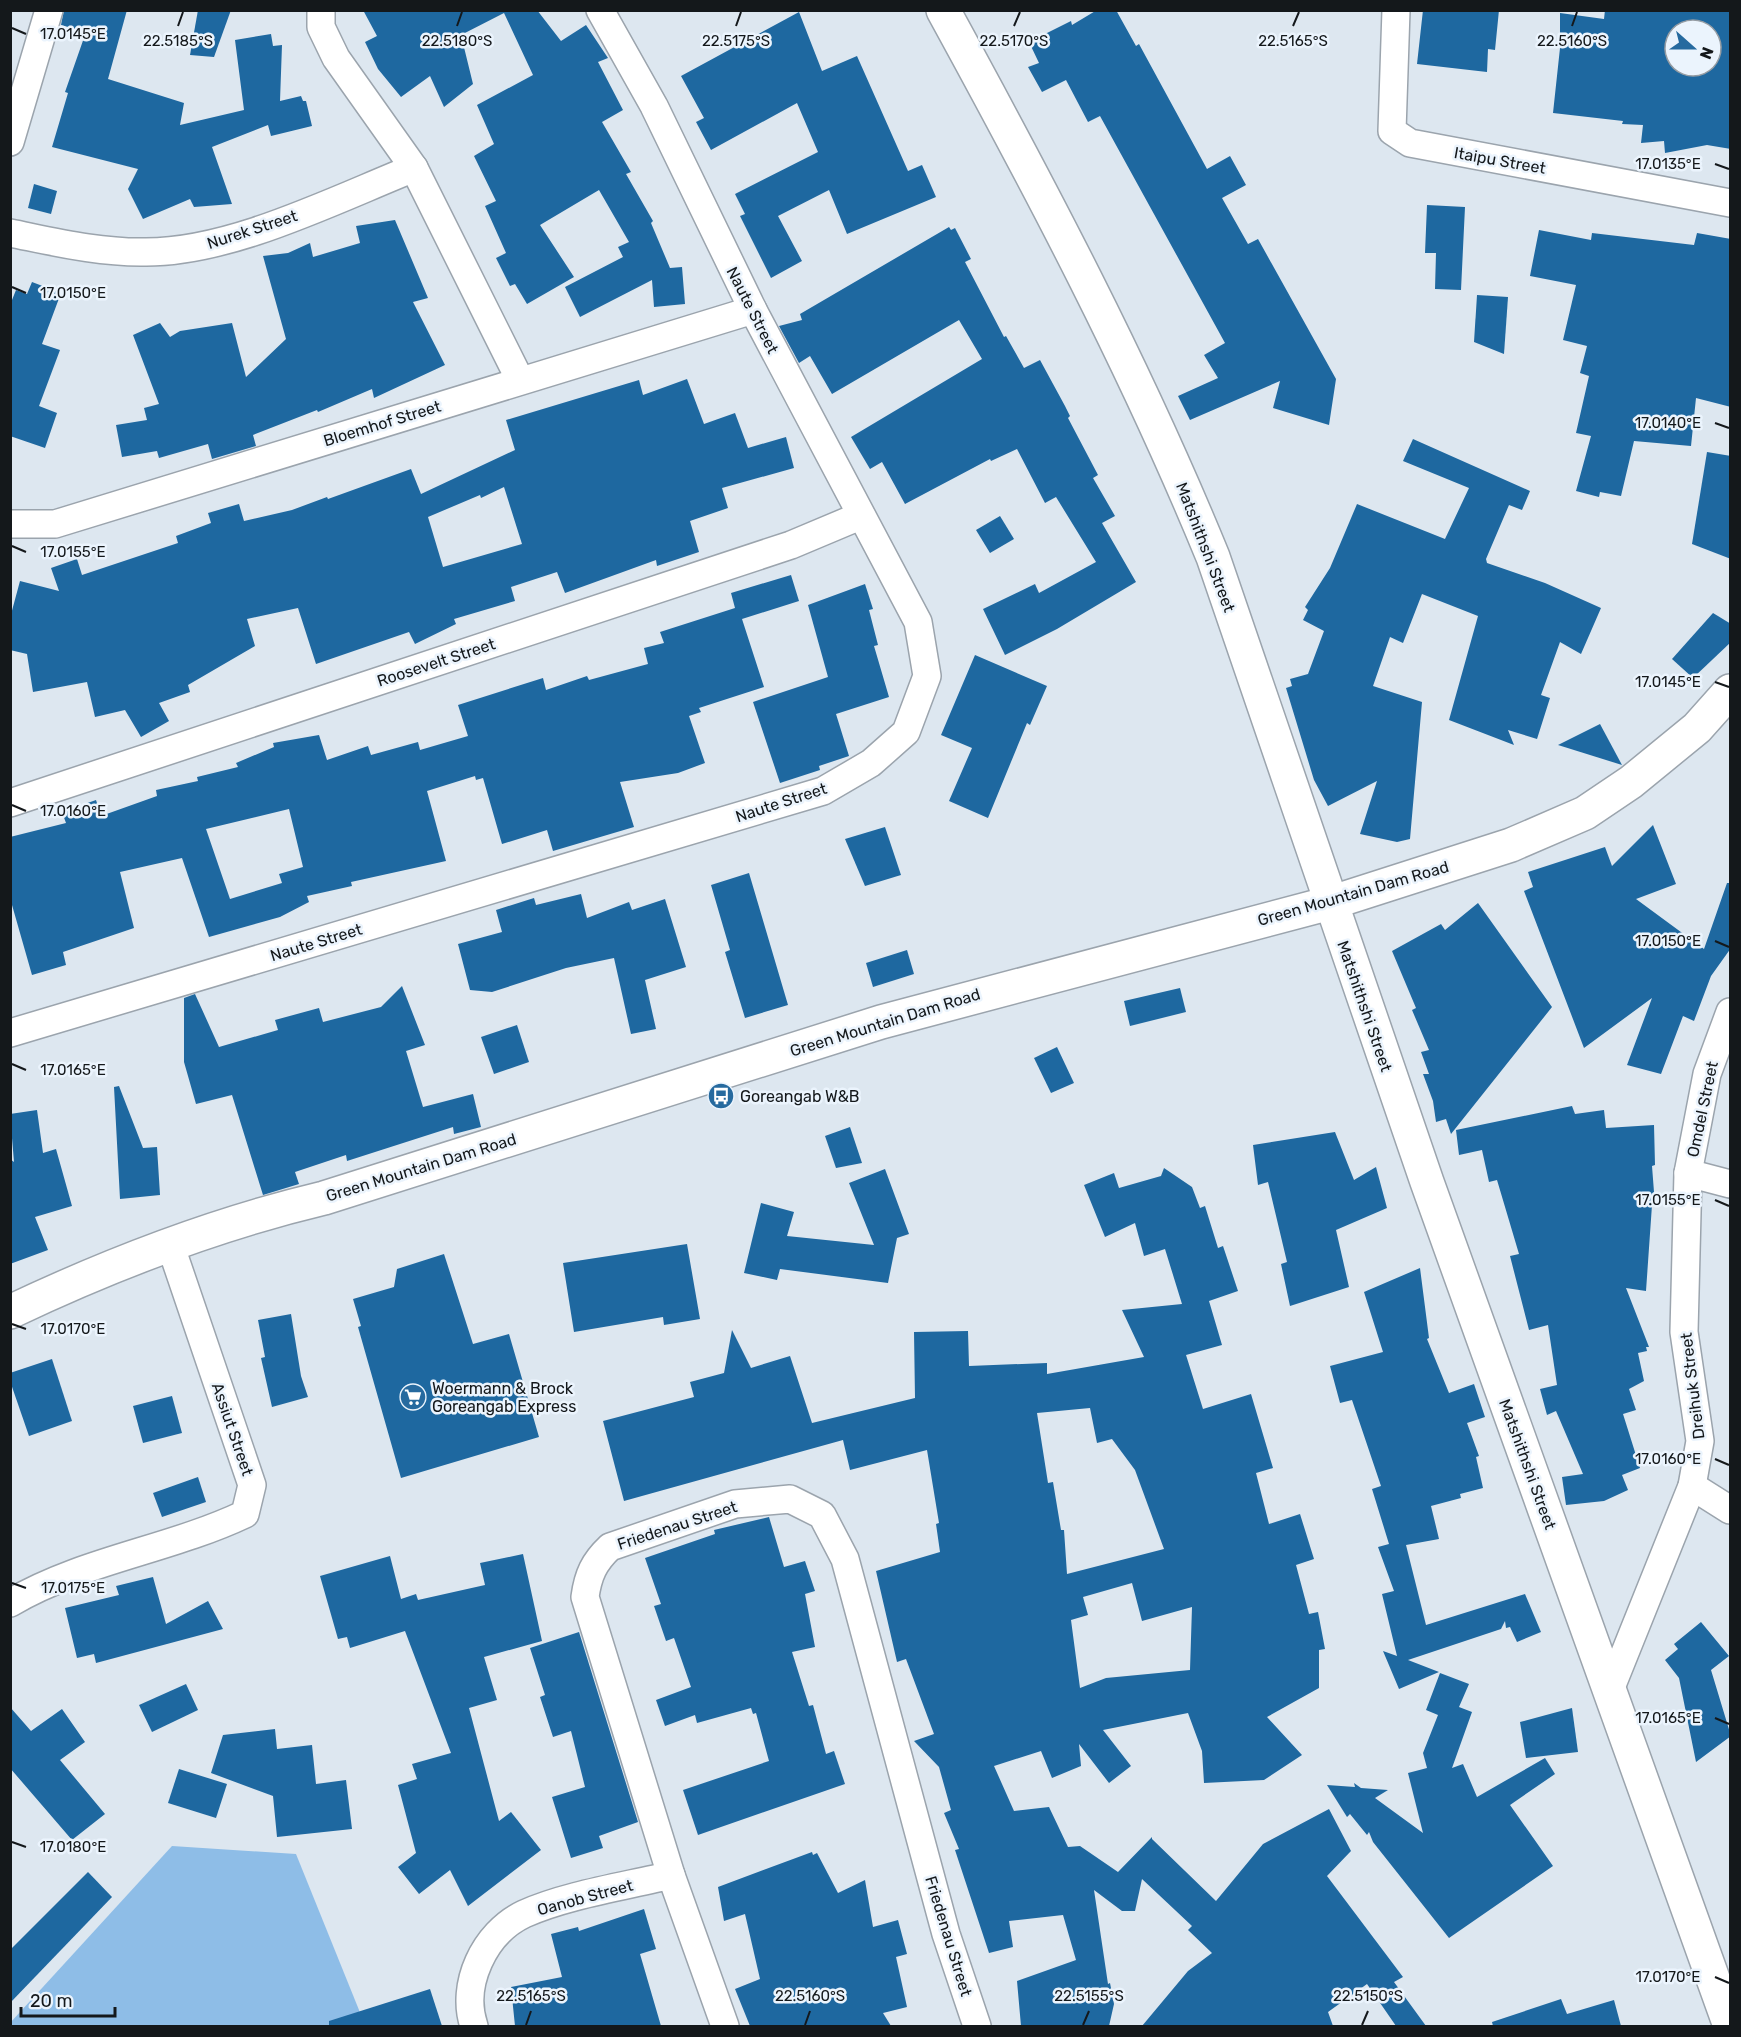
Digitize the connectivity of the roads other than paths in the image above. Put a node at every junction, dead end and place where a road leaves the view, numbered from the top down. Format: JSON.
{"nodes":[{"id":1,"x":49,"y":10,"type":"edge"},
{"id":2,"x":321,"y":10,"type":"edge"},
{"id":3,"x":600,"y":10,"type":"edge"},
{"id":4,"x":943,"y":10,"type":"edge"},
{"id":5,"x":1396,"y":10,"type":"edge"},
{"id":6,"x":10,"y":142,"type":"edge"},
{"id":7,"x":414,"y":168,"type":"junction"},
{"id":8,"x":1731,"y":203,"type":"edge"},
{"id":9,"x":10,"y":234,"type":"edge"},
{"id":10,"x":753,"y":310,"type":"junction"},
{"id":11,"x":520,"y":380,"type":"junction"},
{"id":12,"x":860,"y":516,"type":"junction"},
{"id":13,"x":10,"y":524,"type":"edge"},
{"id":14,"x":1727,"y":704,"type":"edge"},
{"id":15,"x":10,"y":803,"type":"edge"},
{"id":16,"x":1330,"y":903,"type":"junction"},
{"id":17,"x":1731,"y":1012,"type":"edge"},
{"id":18,"x":10,"y":1033,"type":"edge"},
{"id":19,"x":1688,"y":1173,"type":"junction"},
{"id":20,"x":1731,"y":1184,"type":"edge"},
{"id":21,"x":170,"y":1244,"type":"junction"},
{"id":22,"x":10,"y":1312,"type":"edge"},
{"id":23,"x":1692,"y":1486,"type":"junction"},
{"id":24,"x":1731,"y":1510,"type":"edge"},
{"id":25,"x":10,"y":1603,"type":"edge"},
{"id":26,"x":1610,"y":1690,"type":"junction"},
{"id":27,"x":671,"y":1875,"type":"junction"},
{"id":28,"x":474,"y":2026,"type":"edge"},
{"id":29,"x":725,"y":2026,"type":"edge"},
{"id":30,"x":977,"y":2026,"type":"edge"},
{"id":31,"x":1730,"y":2026,"type":"edge"}],
"edges":[{"from":1,"to":6,"type":"street"},
{"from":2,"to":7,"type":"street"},
{"from":3,"to":10,"type":"street","name":"Naute Street"},
{"from":4,"to":16,"type":"main road","name":"Matshithshi Street"},
{"from":5,"to":8,"type":"street","name":"Itaipu Street"},
{"from":7,"to":9,"type":"street","name":"Nurek Street"},
{"from":7,"to":11,"type":"street"},
{"from":10,"to":11,"type":"street","name":"Bloemhof Street"},
{"from":10,"to":12,"type":"street","name":"Naute Street"},
{"from":11,"to":13,"type":"street","name":"Bloemhof Street"},
{"from":12,"to":15,"type":"street","name":"Roosevelt Street"},
{"from":12,"to":18,"type":"street","name":"Naute Street"},
{"from":14,"to":16,"type":"main road","name":"Green Mountain Dam Road"},
{"from":16,"to":21,"type":"main road","name":"Green Mountain Dam Road"},
{"from":16,"to":26,"type":"main road","name":"Matshithshi Street"},
{"from":17,"to":19,"type":"street","name":"Omdel Street"},
{"from":19,"to":20,"type":"street"},
{"from":19,"to":23,"type":"street","name":"Dreihuk Street"},
{"from":21,"to":22,"type":"main road","name":"Green Mountain Dam Road"},
{"from":21,"to":25,"type":"street","name":"Assiut Street"},
{"from":23,"to":24,"type":"street"},
{"from":23,"to":26,"type":"street","name":"Dreihuk Street"},
{"from":26,"to":31,"type":"main road","name":"Matshithshi Street"},
{"from":27,"to":28,"type":"street","name":"Oanob Street"},
{"from":27,"to":29,"type":"street","name":"Friedenau Street"},
{"from":27,"to":30,"type":"street","name":"Friedenau Street"}]}
